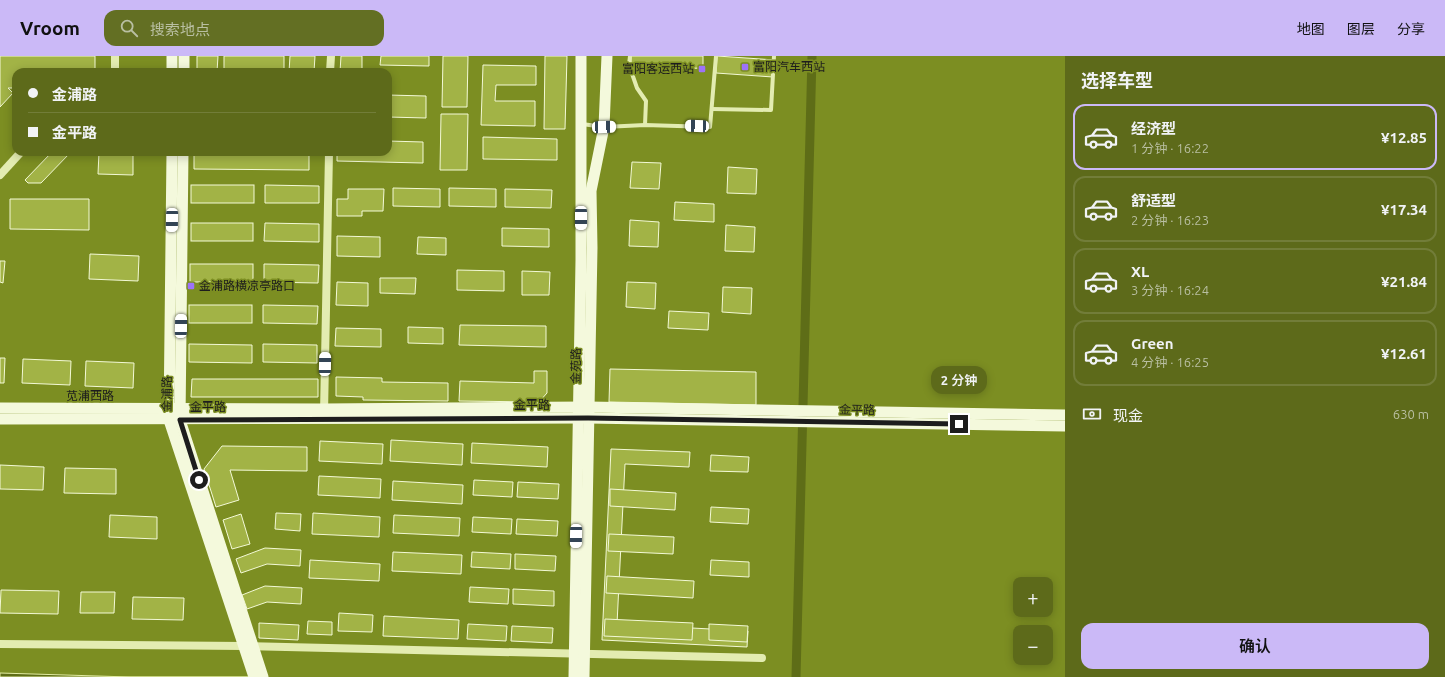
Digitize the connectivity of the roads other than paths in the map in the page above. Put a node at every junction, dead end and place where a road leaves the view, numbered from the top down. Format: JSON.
{"nodes":[{"id":1,"x":115,"y":56,"type":"edge"},
{"id":2,"x":172,"y":56,"type":"edge"},
{"id":3,"x":184,"y":56,"type":"edge"},
{"id":4,"x":331,"y":56,"type":"edge"},
{"id":5,"x":581,"y":56,"type":"edge"},
{"id":6,"x":607,"y":56,"type":"edge"},
{"id":7,"x":630,"y":56,"type":"edge"},
{"id":8,"x":716,"y":56,"type":"edge"},
{"id":9,"x":774,"y":56,"type":"edge"},
{"id":10,"x":115,"y":68,"type":"edge"},
{"id":11,"x":172,"y":68,"type":"edge"},
{"id":12,"x":184,"y":68,"type":"edge"},
{"id":13,"x":330,"y":68,"type":"edge"},
{"id":14,"x":712,"y":109,"type":"junction"},
{"id":15,"x":580,"y":123,"type":"junction"},
{"id":16,"x":645,"y":125,"type":"junction"},
{"id":17,"x":604,"y":127,"type":"junction"},
{"id":18,"x":17,"y":156,"type":"edge"},
{"id":19,"x":172,"y":156,"type":"edge"},
{"id":20,"x":183,"y":156,"type":"edge"},
{"id":21,"x":329,"y":156,"type":"edge"},
{"id":22,"x":0,"y":175,"type":"edge"},
{"id":23,"x":0,"y":408,"type":"edge"},
{"id":24,"x":583,"y":413,"type":"junction"},
{"id":25,"x":324,"y":414,"type":"junction"},
{"id":26,"x":175,"y":415,"type":"junction"},
{"id":27,"x":1065,"y":415,"type":"edge"},
{"id":28,"x":783,"y":416,"type":"junction"},
{"id":29,"x":822,"y":417,"type":"junction"},
{"id":30,"x":0,"y":419,"type":"edge"},
{"id":31,"x":1065,"y":426,"type":"edge"},
{"id":32,"x":0,"y":644,"type":"edge"},
{"id":33,"x":249,"y":646,"type":"junction"},
{"id":34,"x":579,"y":654,"type":"junction"},
{"id":35,"x":762,"y":658,"type":"dead end"},
{"id":36,"x":258,"y":674,"type":"edge"},
{"id":37,"x":579,"y":674,"type":"edge"}],
"edges":[{"from":1,"to":10,"type":"street"},
{"from":2,"to":11,"type":"street"},
{"from":3,"to":12,"type":"street"},
{"from":4,"to":13,"type":"street"},
{"from":5,"to":15,"type":"street"},
{"from":6,"to":17,"type":"street","name":"金苑路"},
{"from":7,"to":16,"type":"lane"},
{"from":8,"to":14,"type":"lane"},
{"from":9,"to":14,"type":"lane"},
{"from":14,"to":16,"type":"lane"},
{"from":15,"to":17,"type":"lane"},
{"from":15,"to":24,"type":"street"},
{"from":16,"to":17,"type":"lane"},
{"from":17,"to":24,"type":"street","name":"金苑路"},
{"from":18,"to":22,"type":"street"},
{"from":19,"to":26,"type":"street","name":"金浦路"},
{"from":20,"to":26,"type":"street","name":"金浦路"},
{"from":21,"to":25,"type":"street"},
{"from":23,"to":26,"type":"street","name":"苋浦西路"},
{"from":24,"to":25,"type":"street","name":"金平路"},
{"from":24,"to":28,"type":"street","name":"金平路"},
{"from":24,"to":28,"type":"street","name":"金平路"},
{"from":24,"to":34,"type":"street"},
{"from":25,"to":26,"type":"street","name":"金平路"},
{"from":26,"to":30,"type":"street","name":"金平路"},
{"from":26,"to":33,"type":"street","name":"金浦路"},
{"from":27,"to":29,"type":"street"},
{"from":28,"to":29,"type":"street","name":"金平路"},
{"from":29,"to":31,"type":"street","name":"金平路"},
{"from":32,"to":33,"type":"street"},
{"from":33,"to":34,"type":"street"},
{"from":33,"to":36,"type":"street","name":"金浦路"},
{"from":34,"to":35,"type":"street"},
{"from":34,"to":37,"type":"street"}]}
